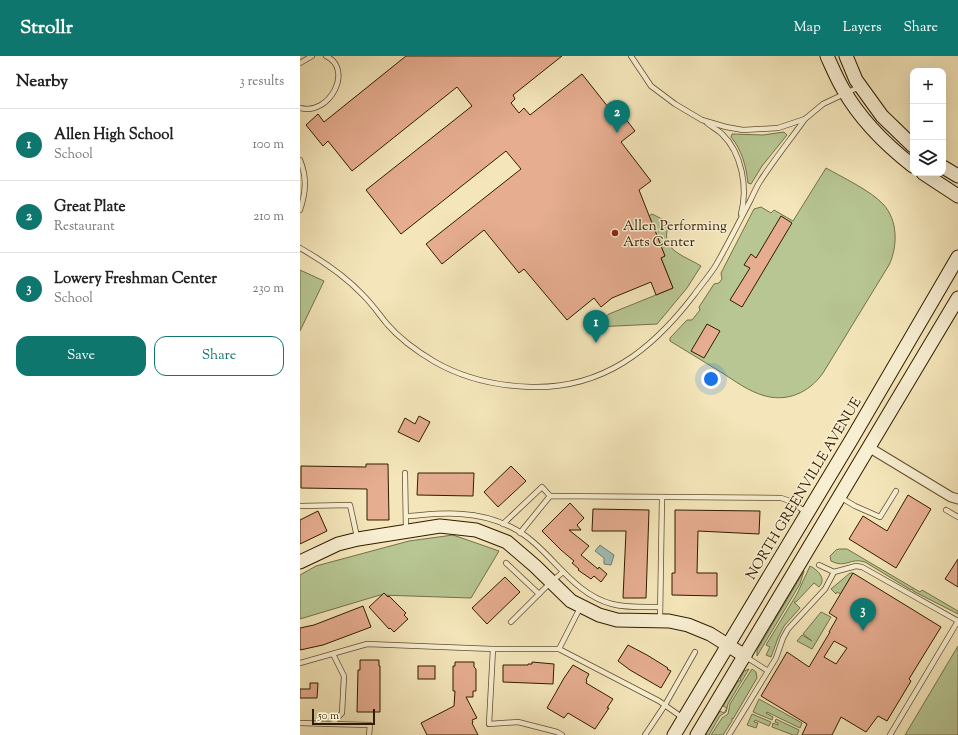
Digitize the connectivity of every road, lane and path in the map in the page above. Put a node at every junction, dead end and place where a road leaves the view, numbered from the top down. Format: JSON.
{"nodes":[{"id":1,"x":312,"y":56,"type":"edge"},
{"id":2,"x":326,"y":56,"type":"edge"},
{"id":3,"x":631,"y":56,"type":"edge"},
{"id":4,"x":827,"y":56,"type":"edge"},
{"id":5,"x":846,"y":56,"type":"edge"},
{"id":6,"x":300,"y":63,"type":"edge"},
{"id":7,"x":860,"y":86,"type":"junction"},
{"id":8,"x":845,"y":93,"type":"junction"},
{"id":9,"x":300,"y":108,"type":"edge"},
{"id":10,"x":805,"y":118,"type":"junction"},
{"id":11,"x":702,"y":120,"type":"junction"},
{"id":12,"x":910,"y":143,"type":"edge"},
{"id":13,"x":300,"y":160,"type":"edge"},
{"id":14,"x":910,"y":164,"type":"edge"},
{"id":15,"x":946,"y":169,"type":"edge"},
{"id":16,"x":928,"y":176,"type":"edge"},
{"id":17,"x":958,"y":176,"type":"edge"},
{"id":18,"x":958,"y":196,"type":"edge"},
{"id":19,"x":300,"y":210,"type":"edge"},
{"id":20,"x":736,"y":227,"type":"junction"},
{"id":21,"x":300,"y":248,"type":"edge"},
{"id":22,"x":958,"y":257,"type":"edge"},
{"id":23,"x":958,"y":298,"type":"edge"},
{"id":24,"x":853,"y":437,"type":"junction"},
{"id":25,"x":870,"y":448,"type":"junction"},
{"id":26,"x":405,"y":473,"type":"dead end"},
{"id":27,"x":896,"y":491,"type":"dead end"},
{"id":28,"x":550,"y":496,"type":"junction"},
{"id":29,"x":662,"y":497,"type":"junction"},
{"id":30,"x":840,"y":497,"type":"junction"},
{"id":31,"x":958,"y":499,"type":"edge"},
{"id":32,"x":300,"y":506,"type":"edge"},
{"id":33,"x":946,"y":510,"type":"dead end"},
{"id":34,"x":807,"y":512,"type":"junction"},
{"id":35,"x":407,"y":516,"type":"junction"},
{"id":36,"x":958,"y":517,"type":"edge"},
{"id":37,"x":502,"y":524,"type":"junction"},
{"id":38,"x":406,"y":531,"type":"junction"},
{"id":39,"x":520,"y":533,"type":"junction"},
{"id":40,"x":358,"y":539,"type":"junction"},
{"id":41,"x":300,"y":562,"type":"edge"},
{"id":42,"x":506,"y":563,"type":"dead end"},
{"id":43,"x":820,"y":565,"type":"dead end"},
{"id":44,"x":563,"y":572,"type":"junction"},
{"id":45,"x":834,"y":572,"type":"junction"},
{"id":46,"x":551,"y":582,"type":"junction"},
{"id":47,"x":539,"y":594,"type":"junction"},
{"id":48,"x":581,"y":606,"type":"junction"},
{"id":49,"x":660,"y":608,"type":"junction"},
{"id":50,"x":660,"y":621,"type":"junction"},
{"id":51,"x":958,"y":621,"type":"edge"},
{"id":52,"x":511,"y":622,"type":"dead end"},
{"id":53,"x":727,"y":645,"type":"junction"},
{"id":54,"x":493,"y":649,"type":"junction"},
{"id":55,"x":559,"y":649,"type":"junction"},
{"id":56,"x":695,"y":652,"type":"dead end"},
{"id":57,"x":333,"y":654,"type":"junction"},
{"id":58,"x":744,"y":656,"type":"junction"},
{"id":59,"x":300,"y":663,"type":"edge"},
{"id":60,"x":768,"y":671,"type":"junction"},
{"id":61,"x":665,"y":705,"type":"junction"},
{"id":62,"x":684,"y":719,"type":"junction"},
{"id":63,"x":300,"y":723,"type":"edge"},
{"id":64,"x":332,"y":724,"type":"junction"},
{"id":65,"x":369,"y":735,"type":"edge"},
{"id":66,"x":562,"y":735,"type":"edge"},
{"id":67,"x":645,"y":735,"type":"edge"},
{"id":68,"x":674,"y":735,"type":"edge"},
{"id":69,"x":697,"y":735,"type":"edge"},
{"id":70,"x":729,"y":735,"type":"edge"},
{"id":71,"x":890,"y":735,"type":"edge"}],
"edges":[{"from":1,"to":6,"type":"lane"},
{"from":2,"to":9,"type":"lane"},
{"from":3,"to":11,"type":"lane"},
{"from":4,"to":8,"type":"main road"},
{"from":5,"to":7,"type":"main road"},
{"from":7,"to":8,"type":"lane"},
{"from":7,"to":12,"type":"main road"},
{"from":8,"to":10,"type":"lane"},
{"from":8,"to":14,"type":"main road"},
{"from":10,"to":11,"type":"lane"},
{"from":10,"to":20,"type":"lane"},
{"from":11,"to":20,"type":"lane"},
{"from":13,"to":19,"type":"lane"},
{"from":15,"to":17,"type":"main road"},
{"from":16,"to":18,"type":"main road"},
{"from":20,"to":21,"type":"lane"},
{"from":22,"to":24,"type":"main road","name":"NORTH GREENVILLE AVENUE"},
{"from":23,"to":25,"type":"main road"},
{"from":24,"to":25,"type":"main road"},
{"from":24,"to":34,"type":"main road","name":"NORTH GREENVILLE AVENUE"},
{"from":25,"to":30,"type":"main road"},
{"from":25,"to":31,"type":"street"},
{"from":26,"to":35,"type":"lane"},
{"from":27,"to":30,"type":"lane"},
{"from":28,"to":29,"type":"lane"},
{"from":28,"to":37,"type":"lane"},
{"from":28,"to":39,"type":"lane"},
{"from":29,"to":34,"type":"lane"},
{"from":29,"to":49,"type":"lane"},
{"from":30,"to":58,"type":"main road"},
{"from":32,"to":40,"type":"lane"},
{"from":33,"to":36,"type":"lane"},
{"from":34,"to":53,"type":"main road","name":"NORTH GREENVILLE AVENUE"},
{"from":35,"to":37,"type":"lane"},
{"from":35,"to":38,"type":"lane"},
{"from":37,"to":39,"type":"lane"},
{"from":38,"to":40,"type":"main road"},
{"from":38,"to":46,"type":"main road"},
{"from":39,"to":44,"type":"lane"},
{"from":40,"to":41,"type":"main road"},
{"from":42,"to":47,"type":"lane"},
{"from":43,"to":45,"type":"lane"},
{"from":44,"to":46,"type":"lane"},
{"from":44,"to":49,"type":"lane"},
{"from":45,"to":51,"type":"lane"},
{"from":45,"to":60,"type":"lane"},
{"from":46,"to":47,"type":"lane"},
{"from":46,"to":48,"type":"main road"},
{"from":47,"to":52,"type":"lane"},
{"from":48,"to":50,"type":"main road"},
{"from":48,"to":55,"type":"lane"},
{"from":49,"to":50,"type":"lane"},
{"from":50,"to":53,"type":"main road"},
{"from":51,"to":71,"type":"lane"},
{"from":53,"to":58,"type":"main road"},
{"from":53,"to":62,"type":"main road","name":"NORTH GREENVILLE AVENUE"},
{"from":54,"to":55,"type":"lane"},
{"from":54,"to":57,"type":"lane"},
{"from":54,"to":66,"type":"lane"},
{"from":55,"to":61,"type":"lane"},
{"from":56,"to":61,"type":"lane"},
{"from":57,"to":59,"type":"lane"},
{"from":57,"to":64,"type":"lane"},
{"from":58,"to":60,"type":"lane"},
{"from":58,"to":69,"type":"main road"},
{"from":60,"to":70,"type":"lane"},
{"from":61,"to":62,"type":"lane"},
{"from":61,"to":67,"type":"lane"},
{"from":62,"to":68,"type":"main road","name":"NORTH GREENVILLE AVENUE"},
{"from":63,"to":64,"type":"lane"},
{"from":64,"to":65,"type":"lane"}]}
